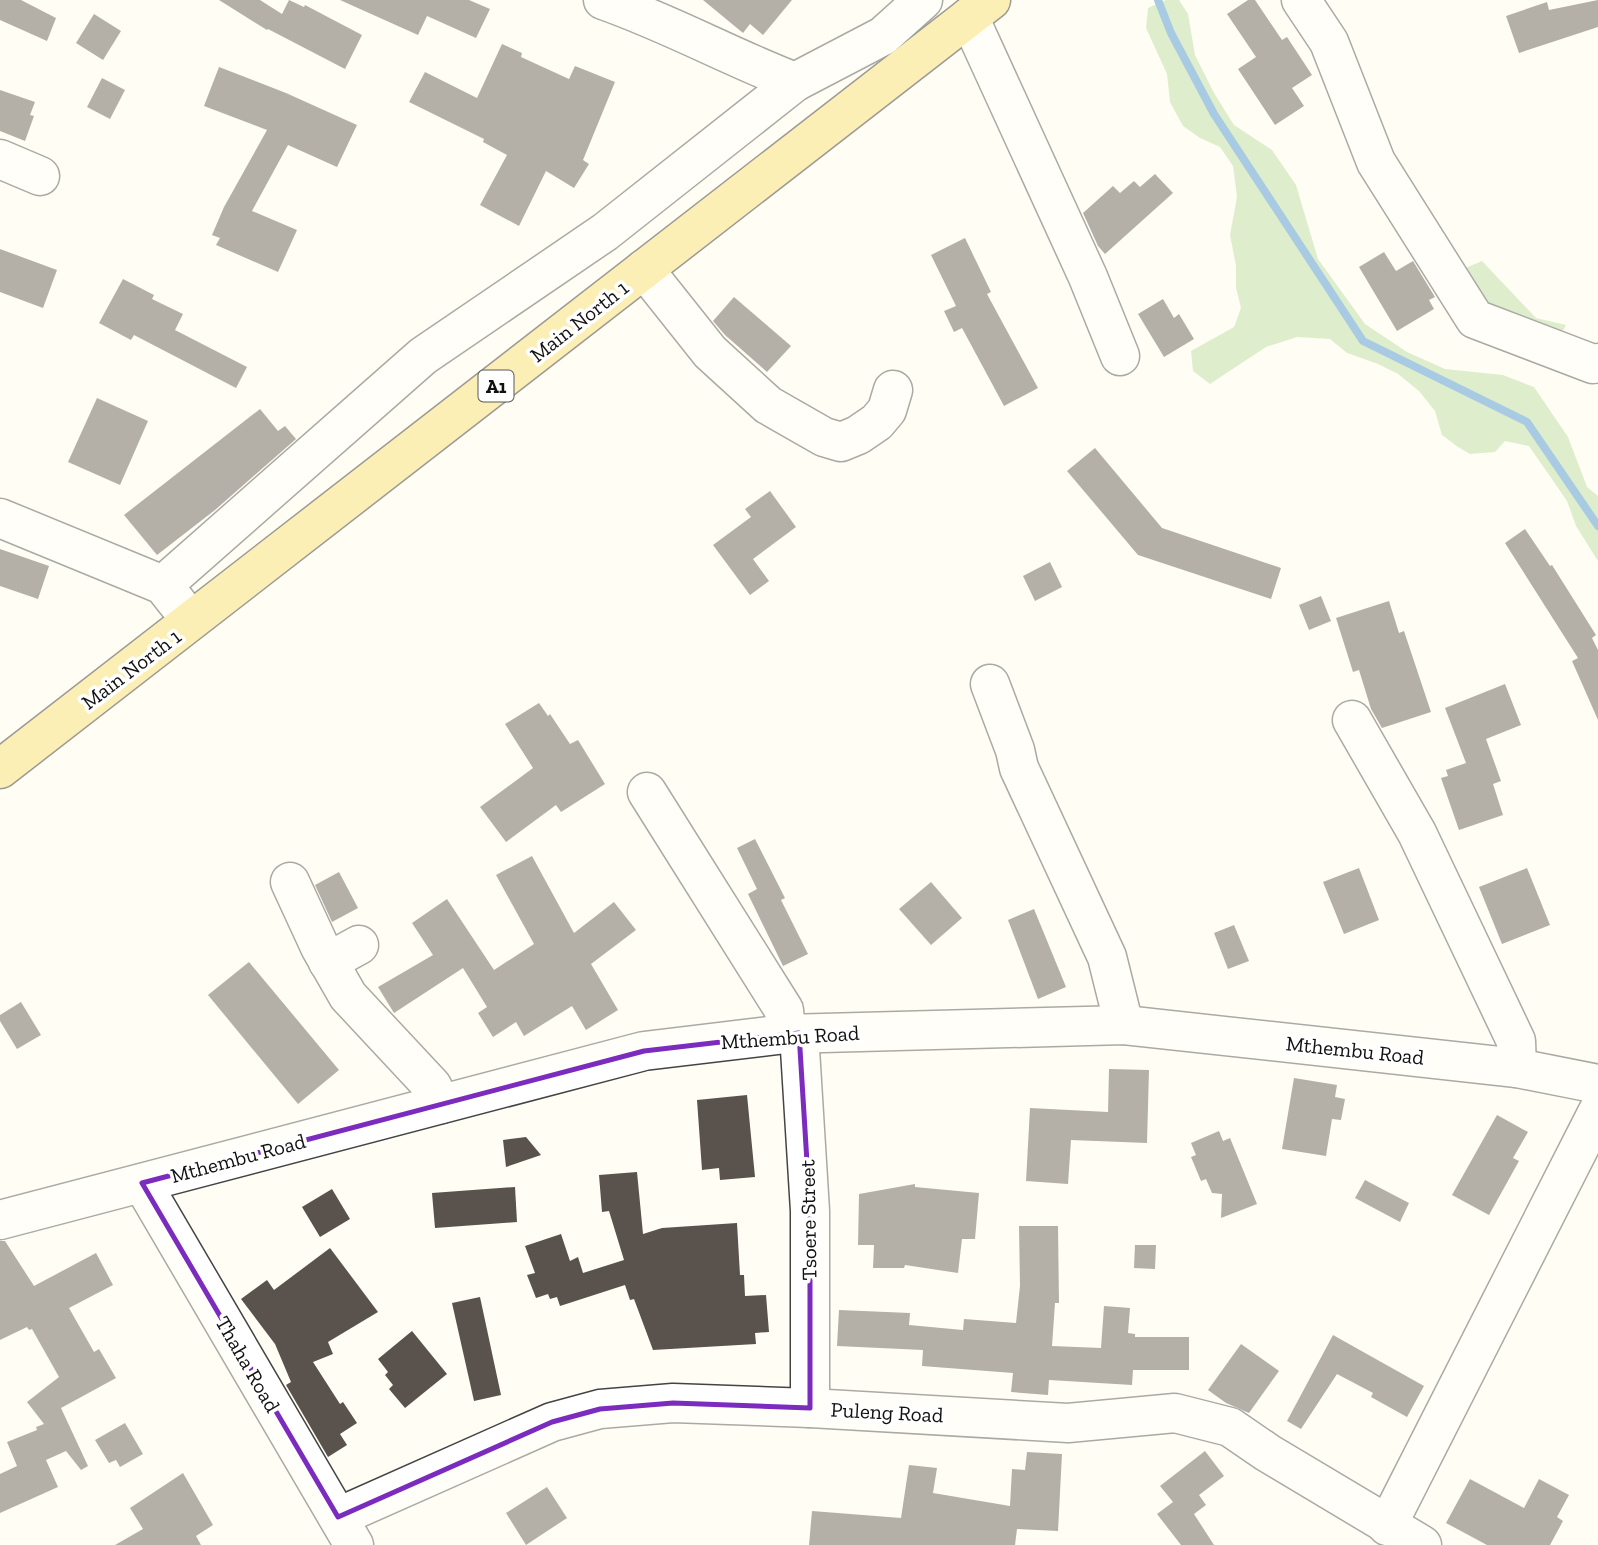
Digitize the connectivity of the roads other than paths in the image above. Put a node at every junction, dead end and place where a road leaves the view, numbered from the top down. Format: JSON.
{"nodes":[{"id":1,"x":603,"y":0,"type":"edge"},
{"id":2,"x":923,"y":0,"type":"edge"},
{"id":3,"x":1301,"y":0,"type":"edge"},
{"id":4,"x":980,"y":8,"type":"edge"},
{"id":5,"x":795,"y":82,"type":"junction"},
{"id":6,"x":0,"y":159,"type":"edge"},
{"id":7,"x":40,"y":176,"type":"dead end"},
{"id":8,"x":644,"y":269,"type":"junction"},
{"id":9,"x":1119,"y":356,"type":"dead end"},
{"id":10,"x":1598,"y":363,"type":"edge"},
{"id":11,"x":893,"y":390,"type":"dead end"},
{"id":12,"x":0,"y":518,"type":"edge"},
{"id":13,"x":163,"y":585,"type":"junction"},
{"id":14,"x":192,"y":622,"type":"junction"},
{"id":15,"x":990,"y":684,"type":"dead end"},
{"id":16,"x":1352,"y":720,"type":"dead end"},
{"id":17,"x":0,"y":769,"type":"edge"},
{"id":18,"x":647,"y":792,"type":"dead end"},
{"id":19,"x":290,"y":882,"type":"dead end"},
{"id":20,"x":1124,"y":1025,"type":"junction"},
{"id":21,"x":793,"y":1033,"type":"junction"},
{"id":22,"x":1517,"y":1068,"type":"junction"},
{"id":23,"x":1598,"y":1084,"type":"edge"},
{"id":24,"x":442,"y":1104,"type":"junction"},
{"id":25,"x":1598,"y":1111,"type":"edge"},
{"id":26,"x":142,"y":1183,"type":"junction"},
{"id":27,"x":0,"y":1220,"type":"edge"},
{"id":28,"x":810,"y":1408,"type":"junction"},
{"id":29,"x":1387,"y":1526,"type":"junction"},
{"id":30,"x":346,"y":1531,"type":"edge"},
{"id":31,"x":1422,"y":1545,"type":"edge"}],
"edges":[{"from":1,"to":5,"type":"street"},
{"from":2,"to":5,"type":"street"},
{"from":3,"to":10,"type":"street"},
{"from":4,"to":8,"type":"main road","name":"Main North 1","number":"A1"},
{"from":4,"to":9,"type":"street"},
{"from":5,"to":13,"type":"street"},
{"from":6,"to":7,"type":"street"},
{"from":8,"to":11,"type":"street"},
{"from":8,"to":14,"type":"main road","name":"Main North 1","number":"A1"},
{"from":12,"to":13,"type":"street"},
{"from":13,"to":14,"type":"street"},
{"from":14,"to":17,"type":"main road","name":"Main North 1","number":"A1"},
{"from":15,"to":20,"type":"street"},
{"from":16,"to":22,"type":"street"},
{"from":18,"to":21,"type":"street","name":"Tsoere Street"},
{"from":19,"to":24,"type":"street"},
{"from":20,"to":21,"type":"street","name":"Mthembu Road"},
{"from":20,"to":22,"type":"street","name":"Mthembu Road"},
{"from":21,"to":24,"type":"street","name":"Mthembu Road"},
{"from":21,"to":28,"type":"street","name":"Tsoere Street"},
{"from":22,"to":23,"type":"street","name":"Mthembu Road"},
{"from":24,"to":26,"type":"street","name":"Mthembu Road"},
{"from":25,"to":29,"type":"street"},
{"from":26,"to":27,"type":"street","name":"Mthembu Road"},
{"from":26,"to":30,"type":"street","name":"Thaha Road"},
{"from":28,"to":29,"type":"street","name":"Puleng Road"},
{"from":28,"to":30,"type":"street","name":"Puleng Road"},
{"from":29,"to":31,"type":"street","name":"Puleng Road"}]}
